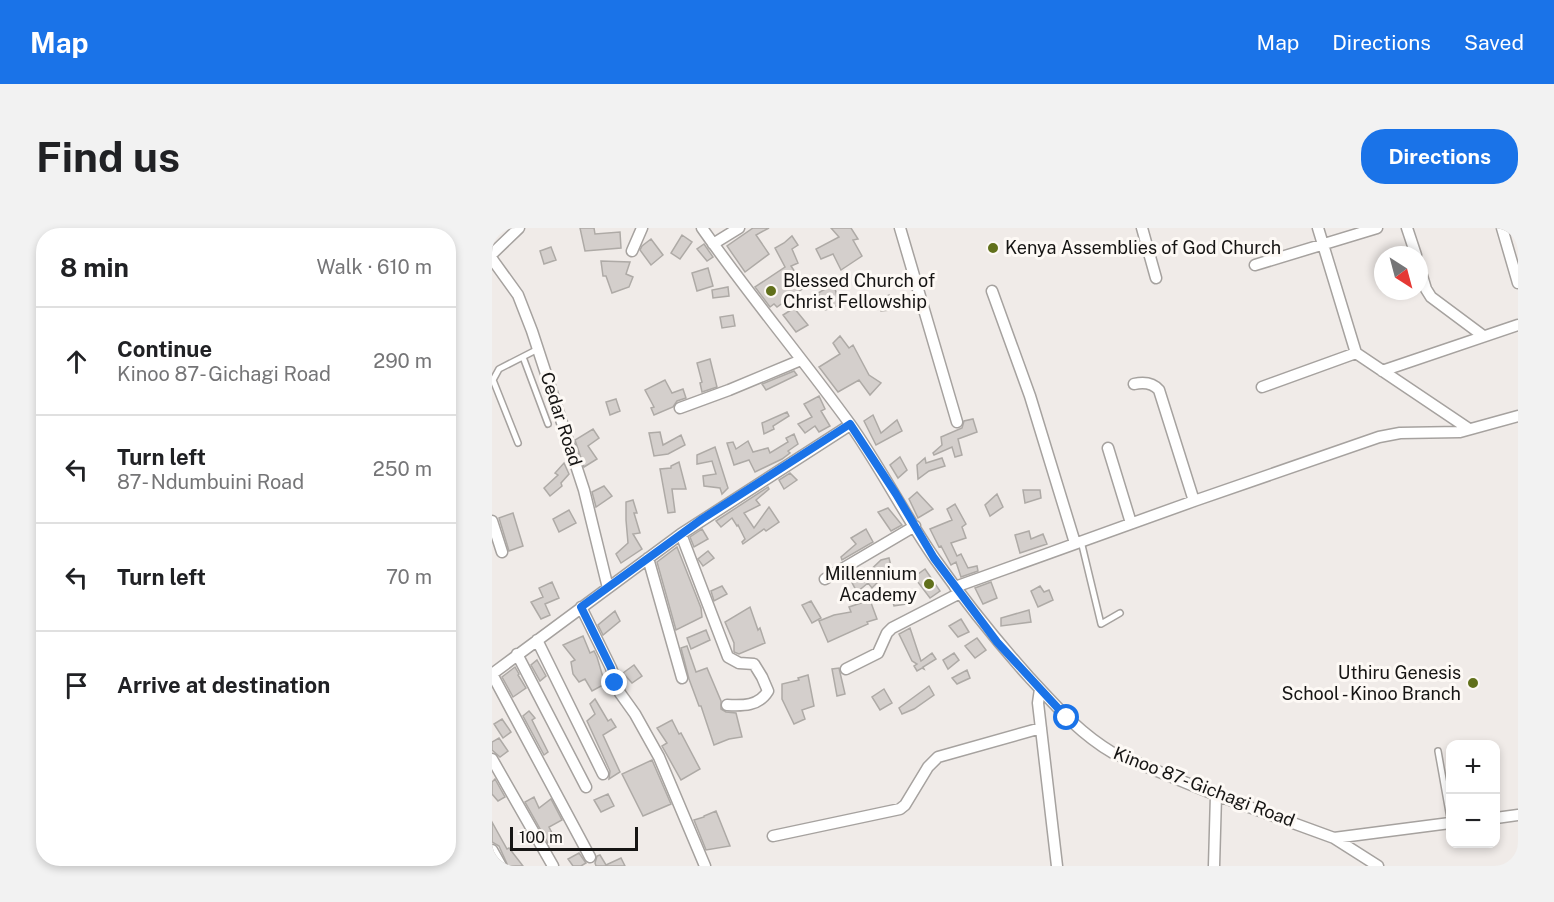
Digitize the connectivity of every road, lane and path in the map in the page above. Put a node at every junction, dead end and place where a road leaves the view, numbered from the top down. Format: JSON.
{"nodes":[{"id":1,"x":519,"y":228,"type":"edge"},
{"id":2,"x":642,"y":228,"type":"edge"},
{"id":3,"x":702,"y":228,"type":"edge"},
{"id":4,"x":739,"y":228,"type":"edge"},
{"id":5,"x":900,"y":228,"type":"edge"},
{"id":6,"x":1142,"y":228,"type":"edge"},
{"id":7,"x":1318,"y":228,"type":"edge"},
{"id":8,"x":1377,"y":228,"type":"edge"},
{"id":9,"x":1407,"y":228,"type":"edge"},
{"id":10,"x":1502,"y":228,"type":"edge"},
{"id":11,"x":713,"y":244,"type":"junction"},
{"id":12,"x":1323,"y":244,"type":"junction"},
{"id":13,"x":1413,"y":246,"type":"edge"},
{"id":14,"x":632,"y":251,"type":"dead end"},
{"id":15,"x":492,"y":254,"type":"edge"},
{"id":16,"x":492,"y":260,"type":"edge"},
{"id":17,"x":1256,"y":265,"type":"dead end"},
{"id":18,"x":1156,"y":278,"type":"dead end"},
{"id":19,"x":1518,"y":283,"type":"edge"},
{"id":20,"x":992,"y":291,"type":"dead end"},
{"id":21,"x":1428,"y":292,"type":"edge"},
{"id":22,"x":1518,"y":325,"type":"edge"},
{"id":23,"x":1482,"y":335,"type":"junction"},
{"id":24,"x":538,"y":350,"type":"junction"},
{"id":25,"x":1356,"y":353,"type":"junction"},
{"id":26,"x":523,"y":357,"type":"junction"},
{"id":27,"x":801,"y":360,"type":"junction"},
{"id":28,"x":1382,"y":371,"type":"junction"},
{"id":29,"x":1134,"y":384,"type":"dead end"},
{"id":30,"x":1262,"y":387,"type":"dead end"},
{"id":31,"x":680,"y":408,"type":"dead end"},
{"id":32,"x":1518,"y":416,"type":"edge"},
{"id":33,"x":957,"y":422,"type":"dead end"},
{"id":34,"x":548,"y":424,"type":"dead end"},
{"id":35,"x":850,"y":424,"type":"junction"},
{"id":36,"x":1469,"y":429,"type":"junction"},
{"id":37,"x":519,"y":443,"type":"dead end"},
{"id":38,"x":1108,"y":448,"type":"dead end"},
{"id":39,"x":1194,"y":501,"type":"junction"},
{"id":40,"x":492,"y":521,"type":"edge"},
{"id":41,"x":1131,"y":523,"type":"junction"},
{"id":42,"x":915,"y":526,"type":"junction"},
{"id":43,"x":681,"y":534,"type":"junction"},
{"id":44,"x":1078,"y":542,"type":"junction"},
{"id":45,"x":502,"y":552,"type":"dead end"},
{"id":46,"x":648,"y":558,"type":"junction"},
{"id":47,"x":825,"y":579,"type":"dead end"},
{"id":48,"x":608,"y":588,"type":"junction"},
{"id":49,"x":958,"y":590,"type":"junction"},
{"id":50,"x":581,"y":607,"type":"junction"},
{"id":51,"x":1120,"y":613,"type":"dead end"},
{"id":52,"x":537,"y":640,"type":"junction"},
{"id":53,"x":518,"y":654,"type":"junction"},
{"id":54,"x":846,"y":669,"type":"dead end"},
{"id":55,"x":492,"y":674,"type":"edge"},
{"id":56,"x":682,"y":678,"type":"dead end"},
{"id":57,"x":1040,"y":689,"type":"junction"},
{"id":58,"x":727,"y":705,"type":"dead end"},
{"id":59,"x":1041,"y":728,"type":"junction"},
{"id":60,"x":1438,"y":751,"type":"dead end"},
{"id":61,"x":492,"y":759,"type":"edge"},
{"id":62,"x":603,"y":774,"type":"dead end"},
{"id":63,"x":586,"y":787,"type":"dead end"},
{"id":64,"x":1216,"y":795,"type":"junction"},
{"id":65,"x":1446,"y":796,"type":"edge"},
{"id":66,"x":1518,"y":815,"type":"edge"},
{"id":67,"x":1500,"y":817,"type":"edge"},
{"id":68,"x":1446,"y":824,"type":"edge"},
{"id":69,"x":773,"y":836,"type":"dead end"},
{"id":70,"x":1334,"y":838,"type":"junction"},
{"id":71,"x":492,"y":850,"type":"edge"},
{"id":72,"x":590,"y":857,"type":"dead end"},
{"id":73,"x":501,"y":866,"type":"edge"},
{"id":74,"x":553,"y":866,"type":"edge"},
{"id":75,"x":705,"y":866,"type":"edge"},
{"id":76,"x":1057,"y":866,"type":"edge"},
{"id":77,"x":1214,"y":866,"type":"edge"},
{"id":78,"x":1378,"y":866,"type":"edge"}],
"edges":[{"from":1,"to":15,"type":"street"},
{"from":2,"to":14,"type":"street"},
{"from":3,"to":11,"type":"street","name":"Kinoo 87- Gichagi Road"},
{"from":4,"to":11,"type":"street"},
{"from":5,"to":33,"type":"street"},
{"from":6,"to":18,"type":"street"},
{"from":7,"to":12,"type":"street"},
{"from":8,"to":12,"type":"street"},
{"from":9,"to":13,"type":"street"},
{"from":10,"to":19,"type":"street"},
{"from":11,"to":27,"type":"street","name":"Kinoo 87- Gichagi Road"},
{"from":12,"to":17,"type":"street"},
{"from":12,"to":25,"type":"street"},
{"from":16,"to":24,"type":"street","name":"Cedar Road"},
{"from":20,"to":44,"type":"street"},
{"from":21,"to":23,"type":"street"},
{"from":22,"to":23,"type":"street"},
{"from":23,"to":28,"type":"street"},
{"from":24,"to":26,"type":"lane"},
{"from":24,"to":48,"type":"street","name":"Cedar Road"},
{"from":25,"to":28,"type":"street"},
{"from":25,"to":30,"type":"street"},
{"from":26,"to":34,"type":"lane"},
{"from":26,"to":37,"type":"lane"},
{"from":27,"to":31,"type":"street"},
{"from":27,"to":35,"type":"street","name":"Kinoo 87- Gichagi Road"},
{"from":28,"to":36,"type":"street"},
{"from":29,"to":39,"type":"street"},
{"from":32,"to":36,"type":"street"},
{"from":35,"to":42,"type":"street","name":"Kinoo 87- Gichagi Road"},
{"from":35,"to":43,"type":"street"},
{"from":36,"to":39,"type":"street"},
{"from":38,"to":41,"type":"street"},
{"from":39,"to":41,"type":"street"},
{"from":40,"to":45,"type":"street"},
{"from":41,"to":44,"type":"street"},
{"from":42,"to":47,"type":"street"},
{"from":42,"to":49,"type":"street","name":"Kinoo 87- Gichagi Road"},
{"from":43,"to":46,"type":"street"},
{"from":43,"to":58,"type":"street"},
{"from":44,"to":49,"type":"street"},
{"from":44,"to":51,"type":"lane"},
{"from":46,"to":48,"type":"street"},
{"from":46,"to":56,"type":"street"},
{"from":48,"to":50,"type":"street"},
{"from":49,"to":54,"type":"street"},
{"from":49,"to":57,"type":"street","name":"Kinoo 87- Gichagi Road"},
{"from":50,"to":52,"type":"street"},
{"from":50,"to":75,"type":"street"},
{"from":52,"to":53,"type":"street"},
{"from":52,"to":62,"type":"street"},
{"from":53,"to":55,"type":"street"},
{"from":53,"to":63,"type":"street"},
{"from":55,"to":72,"type":"street"},
{"from":57,"to":59,"type":"street"},
{"from":57,"to":64,"type":"street","name":"Kinoo 87- Gichagi Road"},
{"from":59,"to":69,"type":"street"},
{"from":59,"to":76,"type":"street"},
{"from":60,"to":65,"type":"lane"},
{"from":61,"to":74,"type":"street"},
{"from":64,"to":70,"type":"street","name":"Kinoo 87- Gichagi Road"},
{"from":64,"to":77,"type":"street"},
{"from":66,"to":67,"type":"street"},
{"from":68,"to":70,"type":"street"},
{"from":70,"to":78,"type":"street","name":"Kinoo 87- Gichagi Road"},
{"from":71,"to":73,"type":"street"}]}
